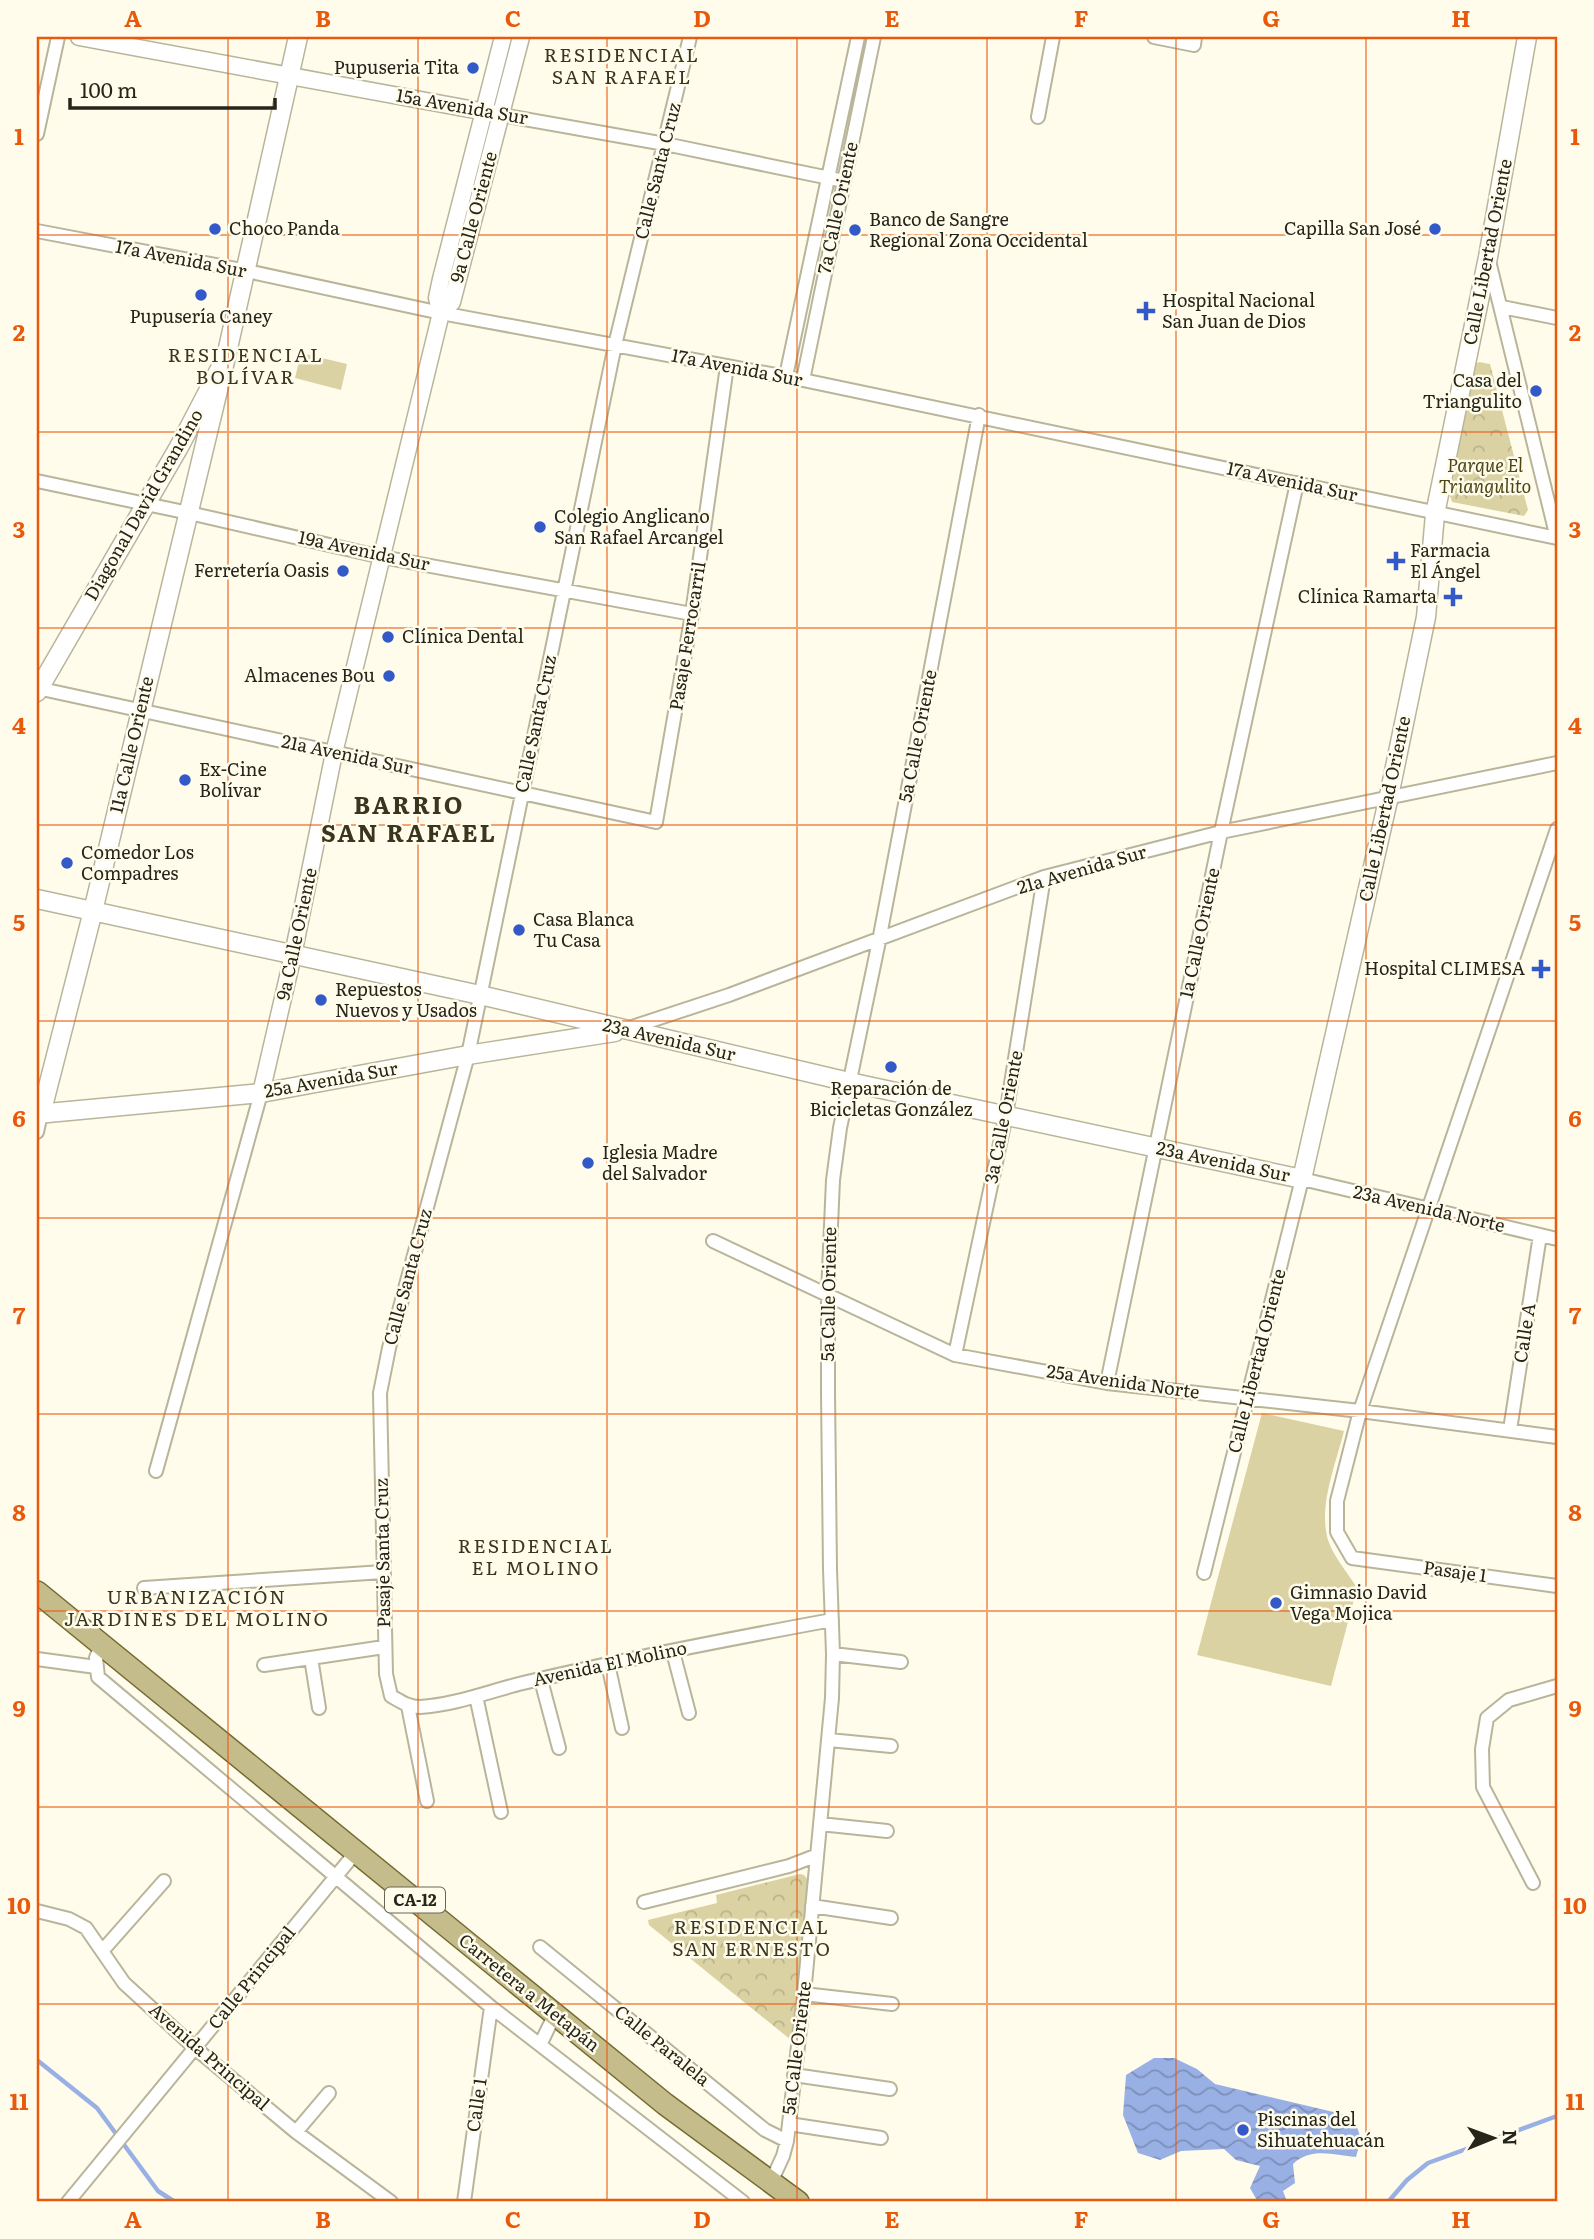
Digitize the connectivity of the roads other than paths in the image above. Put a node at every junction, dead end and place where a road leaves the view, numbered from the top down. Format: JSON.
{"nodes":[{"id":1,"x":58,"y":37,"type":"edge"},
{"id":2,"x":79,"y":37,"type":"edge"},
{"id":3,"x":298,"y":37,"type":"edge"},
{"id":4,"x":503,"y":37,"type":"edge"},
{"id":5,"x":521,"y":37,"type":"edge"},
{"id":6,"x":690,"y":37,"type":"edge"},
{"id":7,"x":858,"y":37,"type":"edge"},
{"id":8,"x":874,"y":37,"type":"edge"},
{"id":9,"x":1053,"y":37,"type":"edge"},
{"id":10,"x":1154,"y":37,"type":"edge"},
{"id":11,"x":1527,"y":37,"type":"edge"},
{"id":12,"x":1195,"y":41,"type":"edge"},
{"id":13,"x":288,"y":76,"type":"junction"},
{"id":14,"x":485,"y":112,"type":"junction"},
{"id":15,"x":502,"y":115,"type":"junction"},
{"id":16,"x":1038,"y":117,"type":"dead end"},
{"id":17,"x":37,"y":134,"type":"edge"},
{"id":18,"x":665,"y":144,"type":"junction"},
{"id":19,"x":828,"y":178,"type":"junction"},
{"id":20,"x":844,"y":181,"type":"junction"},
{"id":21,"x":37,"y":231,"type":"edge"},
{"id":22,"x":1488,"y":257,"type":"junction"},
{"id":23,"x":247,"y":271,"type":"junction"},
{"id":24,"x":1502,"y":307,"type":"junction"},
{"id":25,"x":441,"y":313,"type":"junction"},
{"id":26,"x":1557,"y":318,"type":"edge"},
{"id":27,"x":615,"y":345,"type":"junction"},
{"id":28,"x":226,"y":357,"type":"junction"},
{"id":29,"x":727,"y":366,"type":"junction"},
{"id":30,"x":786,"y":376,"type":"junction"},
{"id":31,"x":803,"y":380,"type":"junction"},
{"id":32,"x":979,"y":415,"type":"junction"},
{"id":33,"x":37,"y":481,"type":"edge"},
{"id":34,"x":1297,"y":483,"type":"junction"},
{"id":35,"x":145,"y":503,"type":"junction"},
{"id":36,"x":189,"y":513,"type":"junction"},
{"id":37,"x":1435,"y":514,"type":"junction"},
{"id":38,"x":1557,"y":538,"type":"edge"},
{"id":39,"x":382,"y":556,"type":"junction"},
{"id":40,"x":564,"y":589,"type":"junction"},
{"id":41,"x":692,"y":614,"type":"junction"},
{"id":42,"x":37,"y":690,"type":"edge"},
{"id":43,"x":140,"y":711,"type":"junction"},
{"id":44,"x":334,"y":753,"type":"junction"},
{"id":45,"x":1557,"y":763,"type":"edge"},
{"id":46,"x":523,"y":792,"type":"junction"},
{"id":47,"x":1389,"y":796,"type":"junction"},
{"id":48,"x":656,"y":822,"type":"joint"},
{"id":49,"x":1557,"y":829,"type":"edge"},
{"id":50,"x":1221,"y":832,"type":"junction"},
{"id":51,"x":1044,"y":877,"type":"junction"},
{"id":52,"x":37,"y":899,"type":"edge"},
{"id":53,"x":93,"y":911,"type":"junction"},
{"id":54,"x":879,"y":941,"type":"junction"},
{"id":55,"x":293,"y":955,"type":"junction"},
{"id":56,"x":480,"y":995,"type":"junction"},
{"id":57,"x":623,"y":1030,"type":"junction"},
{"id":58,"x":468,"y":1055,"type":"junction"},
{"id":59,"x":849,"y":1082,"type":"junction"},
{"id":60,"x":261,"y":1093,"type":"junction"},
{"id":61,"x":39,"y":1114,"type":"edge"},
{"id":62,"x":1006,"y":1115,"type":"junction"},
{"id":63,"x":37,"y":1132,"type":"edge"},
{"id":64,"x":1156,"y":1147,"type":"junction"},
{"id":65,"x":1302,"y":1179,"type":"junction"},
{"id":66,"x":1428,"y":1209,"type":"junction"},
{"id":67,"x":1540,"y":1236,"type":"junction"},
{"id":68,"x":1557,"y":1239,"type":"edge"},
{"id":69,"x":713,"y":1241,"type":"dead end"},
{"id":70,"x":828,"y":1294,"type":"junction"},
{"id":71,"x":955,"y":1355,"type":"junction"},
{"id":72,"x":1107,"y":1383,"type":"junction"},
{"id":73,"x":1249,"y":1399,"type":"junction"},
{"id":74,"x":379,"y":1411,"type":"joint"},
{"id":75,"x":1360,"y":1411,"type":"junction"},
{"id":76,"x":1510,"y":1430,"type":"junction"},
{"id":77,"x":1557,"y":1437,"type":"edge"},
{"id":78,"x":156,"y":1471,"type":"dead end"},
{"id":79,"x":383,"y":1572,"type":"junction"},
{"id":80,"x":1204,"y":1573,"type":"dead end"},
{"id":81,"x":1557,"y":1586,"type":"edge"},
{"id":82,"x":145,"y":1588,"type":"dead end"},
{"id":83,"x":37,"y":1592,"type":"edge"},
{"id":84,"x":832,"y":1620,"type":"junction"},
{"id":85,"x":102,"y":1645,"type":"junction"},
{"id":86,"x":384,"y":1647,"type":"junction"},
{"id":87,"x":673,"y":1652,"type":"junction"},
{"id":88,"x":833,"y":1654,"type":"junction"},
{"id":89,"x":311,"y":1658,"type":"junction"},
{"id":90,"x":37,"y":1659,"type":"edge"},
{"id":91,"x":901,"y":1662,"type":"dead end"},
{"id":92,"x":608,"y":1664,"type":"junction"},
{"id":93,"x":264,"y":1665,"type":"dead end"},
{"id":94,"x":96,"y":1667,"type":"junction"},
{"id":95,"x":541,"y":1680,"type":"junction"},
{"id":96,"x":1557,"y":1686,"type":"edge"},
{"id":97,"x":476,"y":1696,"type":"junction"},
{"id":98,"x":408,"y":1706,"type":"junction"},
{"id":99,"x":319,"y":1708,"type":"dead end"},
{"id":100,"x":689,"y":1713,"type":"dead end"},
{"id":101,"x":622,"y":1728,"type":"dead end"},
{"id":102,"x":830,"y":1740,"type":"junction"},
{"id":103,"x":891,"y":1746,"type":"dead end"},
{"id":104,"x":559,"y":1748,"type":"dead end"},
{"id":105,"x":427,"y":1801,"type":"dead end"},
{"id":106,"x":501,"y":1812,"type":"dead end"},
{"id":107,"x":820,"y":1824,"type":"junction"},
{"id":108,"x":887,"y":1830,"type":"dead end"},
{"id":109,"x":356,"y":1852,"type":"junction"},
{"id":110,"x":815,"y":1856,"type":"junction"},
{"id":111,"x":334,"y":1877,"type":"junction"},
{"id":112,"x":164,"y":1881,"type":"dead end"},
{"id":113,"x":1533,"y":1883,"type":"dead end"},
{"id":114,"x":644,"y":1902,"type":"dead end"},
{"id":115,"x":812,"y":1906,"type":"junction"},
{"id":116,"x":37,"y":1911,"type":"edge"},
{"id":117,"x":891,"y":1918,"type":"dead end"},
{"id":118,"x":540,"y":1947,"type":"dead end"},
{"id":119,"x":103,"y":1950,"type":"junction"},
{"id":120,"x":804,"y":1994,"type":"junction"},
{"id":121,"x":892,"y":2004,"type":"dead end"},
{"id":122,"x":491,"y":2007,"type":"junction"},
{"id":123,"x":555,"y":2014,"type":"junction"},
{"id":124,"x":540,"y":2045,"type":"junction"},
{"id":125,"x":195,"y":2048,"type":"junction"},
{"id":126,"x":794,"y":2076,"type":"junction"},
{"id":127,"x":890,"y":2089,"type":"dead end"},
{"id":128,"x":329,"y":2093,"type":"dead end"},
{"id":129,"x":789,"y":2124,"type":"junction"},
{"id":130,"x":296,"y":2132,"type":"junction"},
{"id":131,"x":881,"y":2138,"type":"dead end"},
{"id":132,"x":787,"y":2141,"type":"junction"},
{"id":133,"x":771,"y":2182,"type":"junction"},
{"id":134,"x":68,"y":2202,"type":"edge"},
{"id":135,"x":391,"y":2202,"type":"edge"},
{"id":136,"x":464,"y":2202,"type":"edge"},
{"id":137,"x":743,"y":2202,"type":"edge"},
{"id":138,"x":798,"y":2202,"type":"edge"}],
"edges":[{"from":1,"to":17,"type":"street"},
{"from":2,"to":13,"type":"street","name":"15a Avenida Sur"},
{"from":3,"to":13,"type":"main road"},
{"from":4,"to":14,"type":"street","name":"9a Calle Oriente"},
{"from":5,"to":15,"type":"street","name":"9a Calle Oriente"},
{"from":6,"to":18,"type":"street","name":"Calle Santa Cruz"},
{"from":7,"to":19,"type":"street","name":"7a Calle Oriente"},
{"from":8,"to":20,"type":"street","name":"7a Calle Oriente"},
{"from":9,"to":16,"type":"street"},
{"from":10,"to":12,"type":"street"},
{"from":11,"to":22,"type":"main road","name":"Calle Libertad Oriente"},
{"from":13,"to":14,"type":"street","name":"15a Avenida Sur"},
{"from":13,"to":23,"type":"main road"},
{"from":14,"to":15,"type":"street","name":"15a Avenida Sur"},
{"from":14,"to":25,"type":"street","name":"9a Calle Oriente"},
{"from":15,"to":18,"type":"street","name":"15a Avenida Sur"},
{"from":15,"to":25,"type":"street","name":"9a Calle Oriente"},
{"from":18,"to":19,"type":"street","name":"15a Avenida Sur"},
{"from":18,"to":27,"type":"street","name":"Calle Santa Cruz"},
{"from":19,"to":20,"type":"street","name":"15a Avenida Sur"},
{"from":19,"to":30,"type":"street","name":"7a Calle Oriente"},
{"from":20,"to":31,"type":"street","name":"7a Calle Oriente"},
{"from":21,"to":23,"type":"street","name":"17a Avenida Sur"},
{"from":22,"to":24,"type":"street"},
{"from":22,"to":37,"type":"main road","name":"Calle Libertad Oriente"},
{"from":23,"to":25,"type":"street","name":"17a Avenida Sur"},
{"from":23,"to":28,"type":"main road","name":"Diagonal David Grandino"},
{"from":24,"to":26,"type":"street"},
{"from":24,"to":38,"type":"street"},
{"from":25,"to":27,"type":"street","name":"17a Avenida Sur"},
{"from":25,"to":39,"type":"street","name":"9a Calle Oriente"},
{"from":27,"to":29,"type":"street","name":"17a Avenida Sur"},
{"from":27,"to":40,"type":"street","name":"Calle Santa Cruz"},
{"from":28,"to":35,"type":"main road","name":"Diagonal David Grandino"},
{"from":28,"to":36,"type":"main road","name":"11a Calle Oriente"},
{"from":29,"to":30,"type":"street","name":"17a Avenida Sur"},
{"from":29,"to":41,"type":"street","name":"Pasaje Ferrocarril"},
{"from":30,"to":31,"type":"street","name":"17a Avenida Sur"},
{"from":31,"to":32,"type":"street","name":"17a Avenida Sur"},
{"from":32,"to":34,"type":"street","name":"17a Avenida Sur"},
{"from":32,"to":54,"type":"street","name":"5a Calle Oriente"},
{"from":33,"to":35,"type":"street","name":"19a Avenida Sur"},
{"from":34,"to":37,"type":"street","name":"17a Avenida Sur"},
{"from":34,"to":50,"type":"street","name":"1a Calle Oriente"},
{"from":35,"to":36,"type":"street","name":"19a Avenida Sur"},
{"from":35,"to":42,"type":"main road","name":"Diagonal David Grandino"},
{"from":36,"to":39,"type":"street","name":"19a Avenida Sur"},
{"from":36,"to":43,"type":"main road","name":"11a Calle Oriente"},
{"from":37,"to":38,"type":"street","name":"17a Avenida Sur"},
{"from":37,"to":47,"type":"main road","name":"Calle Libertad Oriente"},
{"from":39,"to":40,"type":"street","name":"19a Avenida Sur"},
{"from":39,"to":44,"type":"street","name":"9a Calle Oriente"},
{"from":40,"to":41,"type":"street","name":"19a Avenida Sur"},
{"from":40,"to":46,"type":"street","name":"Calle Santa Cruz"},
{"from":41,"to":48,"type":"street","name":"Pasaje Ferrocarril"},
{"from":42,"to":43,"type":"street","name":"21a Avenida Sur"},
{"from":43,"to":44,"type":"street","name":"21a Avenida Sur"},
{"from":43,"to":53,"type":"main road","name":"11a Calle Oriente"},
{"from":44,"to":46,"type":"street","name":"21a Avenida Sur"},
{"from":44,"to":55,"type":"street","name":"9a Calle Oriente"},
{"from":45,"to":47,"type":"street","name":"21a Avenida Sur"},
{"from":46,"to":48,"type":"street","name":"21a Avenida Sur"},
{"from":46,"to":56,"type":"street","name":"Calle Santa Cruz"},
{"from":47,"to":50,"type":"street","name":"21a Avenida Sur"},
{"from":47,"to":65,"type":"main road","name":"Calle Libertad Oriente"},
{"from":49,"to":66,"type":"street"},
{"from":50,"to":51,"type":"street","name":"21a Avenida Sur"},
{"from":50,"to":64,"type":"street","name":"1a Calle Oriente"},
{"from":51,"to":54,"type":"street","name":"21a Avenida Sur"},
{"from":51,"to":62,"type":"street","name":"3a Calle Oriente"},
{"from":52,"to":53,"type":"main road","name":"23a Avenida Sur"},
{"from":53,"to":55,"type":"main road","name":"23a Avenida Sur"},
{"from":53,"to":61,"type":"main road","name":"11a Calle Oriente"},
{"from":54,"to":57,"type":"street","name":"21a Avenida Sur"},
{"from":54,"to":59,"type":"street","name":"5a Calle Oriente"},
{"from":55,"to":56,"type":"main road","name":"23a Avenida Sur"},
{"from":55,"to":60,"type":"street","name":"9a Calle Oriente"},
{"from":56,"to":57,"type":"main road","name":"23a Avenida Sur"},
{"from":56,"to":58,"type":"street","name":"Calle Santa Cruz"},
{"from":57,"to":58,"type":"main road","name":"25a Avenida Sur"},
{"from":57,"to":59,"type":"main road","name":"23a Avenida Sur"},
{"from":58,"to":60,"type":"main road","name":"25a Avenida Sur"},
{"from":58,"to":74,"type":"street","name":"Calle Santa Cruz"},
{"from":59,"to":62,"type":"main road","name":"23a Avenida Sur"},
{"from":59,"to":70,"type":"street","name":"5a Calle Oriente"},
{"from":60,"to":61,"type":"main road","name":"25a Avenida Sur"},
{"from":60,"to":78,"type":"street","name":"9a Calle Oriente"},
{"from":61,"to":63,"type":"street","name":"11a Calle Oriente"},
{"from":62,"to":64,"type":"main road","name":"23a Avenida Sur"},
{"from":62,"to":71,"type":"street","name":"3a Calle Oriente"},
{"from":64,"to":65,"type":"main road","name":"23a Avenida Sur"},
{"from":64,"to":72,"type":"street","name":"1a Calle Oriente"},
{"from":65,"to":66,"type":"street","name":"23a Avenida Norte"},
{"from":65,"to":73,"type":"street","name":"Calle Libertad Oriente"},
{"from":66,"to":67,"type":"street","name":"23a Avenida Norte"},
{"from":66,"to":75,"type":"street"},
{"from":67,"to":68,"type":"street","name":"23a Avenida Norte"},
{"from":67,"to":76,"type":"street","name":"Calle A"},
{"from":69,"to":70,"type":"street","name":"25a Avenida Norte"},
{"from":70,"to":71,"type":"street","name":"25a Avenida Norte"},
{"from":70,"to":84,"type":"street","name":"5a Calle Oriente"},
{"from":71,"to":72,"type":"street","name":"25a Avenida Norte"},
{"from":72,"to":73,"type":"street","name":"25a Avenida Norte"},
{"from":73,"to":75,"type":"street","name":"25a Avenida Norte"},
{"from":73,"to":80,"type":"street","name":"Calle Libertad Oriente"},
{"from":74,"to":79,"type":"street","name":"Pasaje Santa Cruz"},
{"from":75,"to":76,"type":"street","name":"25a Avenida Norte"},
{"from":75,"to":81,"type":"street","name":"Pasaje 1"},
{"from":76,"to":77,"type":"street","name":"25a Avenida Norte"},
{"from":79,"to":82,"type":"street"},
{"from":79,"to":86,"type":"street","name":"Pasaje Santa Cruz"},
{"from":83,"to":85,"type":"main road","name":"Carretera a Metapán","number":"CA-12"},
{"from":84,"to":87,"type":"street","name":"Avenida El Molino"},
{"from":84,"to":88,"type":"street","name":"5a Calle Oriente"},
{"from":85,"to":94,"type":"street"},
{"from":85,"to":109,"type":"main road","name":"Carretera a Metapán","number":"CA-12"},
{"from":86,"to":89,"type":"street"},
{"from":86,"to":98,"type":"street","name":"Pasaje Santa Cruz"},
{"from":87,"to":92,"type":"street","name":"Avenida El Molino"},
{"from":87,"to":100,"type":"street"},
{"from":88,"to":91,"type":"street"},
{"from":88,"to":102,"type":"street","name":"5a Calle Oriente"},
{"from":89,"to":93,"type":"street"},
{"from":89,"to":99,"type":"street"},
{"from":90,"to":94,"type":"street"},
{"from":92,"to":95,"type":"street","name":"Avenida El Molino"},
{"from":92,"to":101,"type":"street"},
{"from":94,"to":111,"type":"street"},
{"from":95,"to":97,"type":"street","name":"Avenida El Molino"},
{"from":95,"to":104,"type":"street"},
{"from":96,"to":113,"type":"street"},
{"from":97,"to":98,"type":"street","name":"Avenida El Molino"},
{"from":97,"to":106,"type":"street"},
{"from":98,"to":105,"type":"street"},
{"from":102,"to":103,"type":"street"},
{"from":102,"to":107,"type":"street","name":"5a Calle Oriente"},
{"from":107,"to":108,"type":"street"},
{"from":107,"to":110,"type":"street","name":"5a Calle Oriente"},
{"from":109,"to":111,"type":"street","name":"Calle Principal"},
{"from":109,"to":123,"type":"main road","name":"Carretera a Metapán","number":"CA-12"},
{"from":110,"to":114,"type":"street"},
{"from":110,"to":115,"type":"street","name":"5a Calle Oriente"},
{"from":111,"to":122,"type":"street"},
{"from":111,"to":125,"type":"street","name":"Calle Principal"},
{"from":112,"to":119,"type":"street"},
{"from":115,"to":117,"type":"street"},
{"from":115,"to":120,"type":"street","name":"5a Calle Oriente"},
{"from":116,"to":119,"type":"street","name":"Avenida Principal"},
{"from":118,"to":132,"type":"street","name":"Calle Paralela"},
{"from":119,"to":125,"type":"street","name":"Avenida Principal"},
{"from":120,"to":121,"type":"street"},
{"from":120,"to":126,"type":"street","name":"5a Calle Oriente"},
{"from":122,"to":124,"type":"street"},
{"from":122,"to":136,"type":"street","name":"Calle 1"},
{"from":123,"to":124,"type":"street"},
{"from":123,"to":133,"type":"main road","name":"Carretera a Metapán","number":"CA-12"},
{"from":124,"to":137,"type":"street"},
{"from":125,"to":130,"type":"street","name":"Avenida Principal"},
{"from":125,"to":134,"type":"street","name":"Calle Principal"},
{"from":126,"to":127,"type":"street"},
{"from":126,"to":129,"type":"street","name":"5a Calle Oriente"},
{"from":128,"to":130,"type":"street"},
{"from":129,"to":131,"type":"street"},
{"from":129,"to":132,"type":"street","name":"5a Calle Oriente"},
{"from":130,"to":135,"type":"street","name":"Avenida Principal"},
{"from":132,"to":133,"type":"street","name":"5a Calle Oriente"},
{"from":133,"to":138,"type":"main road","name":"Carretera a Metapán","number":"CA-12"}]}
